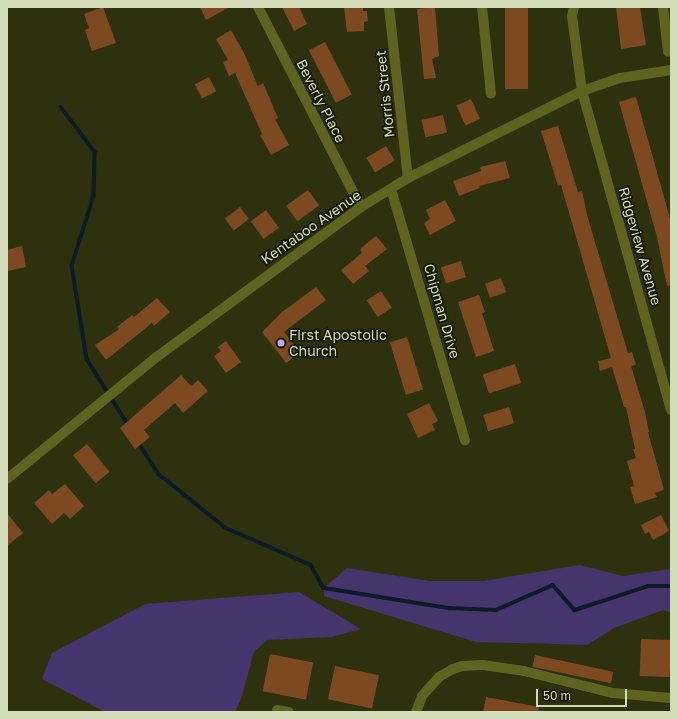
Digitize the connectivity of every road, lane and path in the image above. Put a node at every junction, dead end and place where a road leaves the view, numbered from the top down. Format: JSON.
{"nodes":[{"id":1,"x":258,"y":7,"type":"edge"},
{"id":2,"x":389,"y":7,"type":"edge"},
{"id":3,"x":482,"y":7,"type":"edge"},
{"id":4,"x":574,"y":7,"type":"edge"},
{"id":5,"x":663,"y":7,"type":"edge"},
{"id":6,"x":668,"y":52,"type":"dead end"},
{"id":7,"x":671,"y":70,"type":"edge"},
{"id":8,"x":582,"y":90,"type":"junction"},
{"id":9,"x":491,"y":94,"type":"dead end"},
{"id":10,"x":408,"y":178,"type":"junction"},
{"id":11,"x":391,"y":189,"type":"junction"},
{"id":12,"x":362,"y":207,"type":"junction"},
{"id":13,"x":671,"y":410,"type":"edge"},
{"id":14,"x":465,"y":440,"type":"dead end"},
{"id":15,"x":7,"y":479,"type":"edge"},
{"id":16,"x":671,"y":698,"type":"edge"},
{"id":17,"x":277,"y":710,"type":"dead end"},
{"id":18,"x":289,"y":712,"type":"edge"},
{"id":19,"x":416,"y":712,"type":"edge"}],
"edges":[{"from":1,"to":12,"type":"street","name":"Beverly Place"},
{"from":2,"to":10,"type":"street","name":"Morris Street"},
{"from":3,"to":9,"type":"street"},
{"from":4,"to":8,"type":"street","name":"Ridgeview Avenue"},
{"from":5,"to":6,"type":"street"},
{"from":7,"to":8,"type":"street","name":"Kentaboo Avenue"},
{"from":8,"to":10,"type":"street","name":"Kentaboo Avenue"},
{"from":8,"to":13,"type":"street","name":"Ridgeview Avenue"},
{"from":10,"to":11,"type":"street","name":"Kentaboo Avenue"},
{"from":11,"to":12,"type":"street","name":"Kentaboo Avenue"},
{"from":11,"to":14,"type":"street","name":"Chipman Drive"},
{"from":12,"to":15,"type":"street","name":"Kentaboo Avenue"},
{"from":16,"to":19,"type":"street"},
{"from":17,"to":18,"type":"street"}]}
